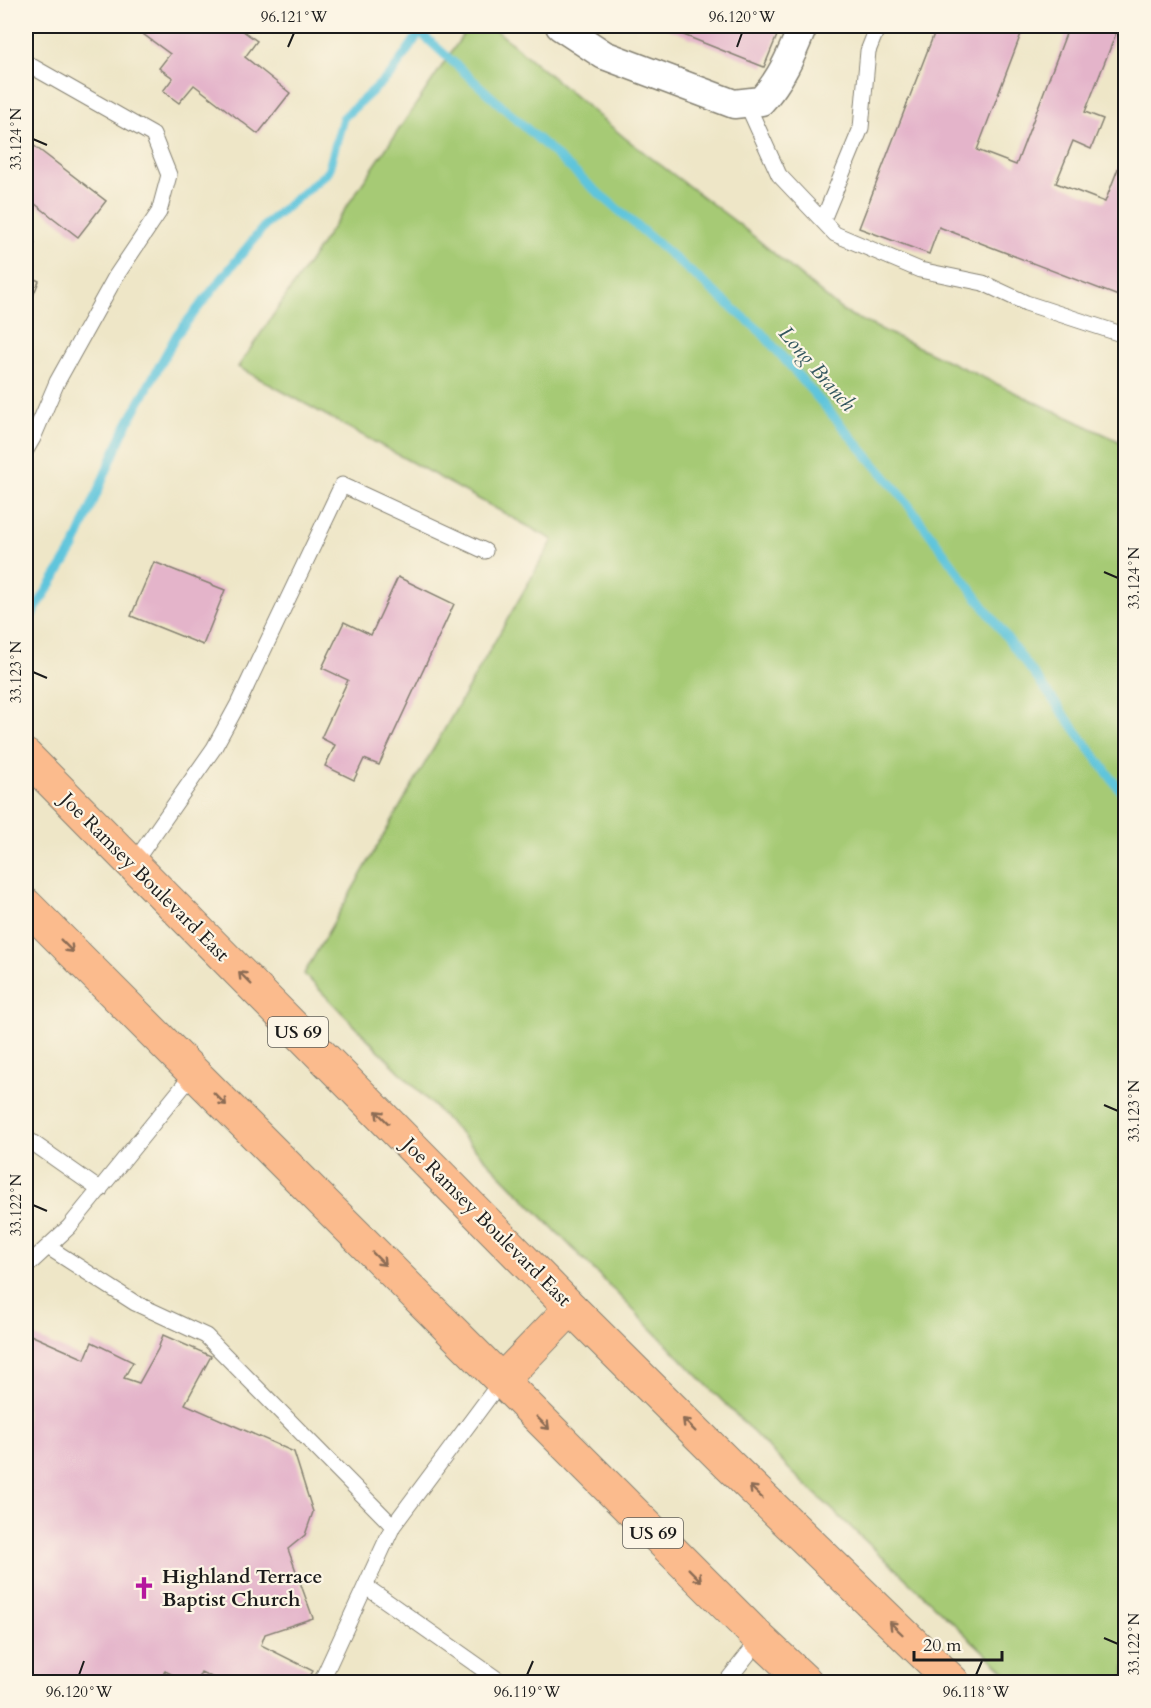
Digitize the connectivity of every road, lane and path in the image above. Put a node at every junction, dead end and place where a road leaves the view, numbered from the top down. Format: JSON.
{"nodes":[{"id":1,"x":560,"y":26,"type":"edge"},
{"id":2,"x":803,"y":26,"type":"edge"},
{"id":3,"x":878,"y":26,"type":"edge"},
{"id":4,"x":26,"y":63,"type":"edge"},
{"id":5,"x":746,"y":102,"type":"junction"},
{"id":6,"x":823,"y":220,"type":"junction"},
{"id":7,"x":1125,"y":330,"type":"edge"},
{"id":8,"x":26,"y":450,"type":"edge"},
{"id":9,"x":485,"y":551,"type":"dead end"},
{"id":10,"x":26,"y":756,"type":"edge"},
{"id":11,"x":133,"y":864,"type":"junction"},
{"id":12,"x":26,"y":905,"type":"edge"},
{"id":13,"x":194,"y":1073,"type":"junction"},
{"id":14,"x":26,"y":1138,"type":"edge"},
{"id":15,"x":100,"y":1190,"type":"junction"},
{"id":16,"x":48,"y":1247,"type":"junction"},
{"id":17,"x":26,"y":1267,"type":"edge"},
{"id":18,"x":571,"y":1308,"type":"junction"},
{"id":19,"x":501,"y":1381,"type":"junction"},
{"id":20,"x":393,"y":1526,"type":"junction"},
{"id":21,"x":365,"y":1586,"type":"junction"},
{"id":22,"x":760,"y":1639,"type":"junction"},
{"id":23,"x":165,"y":1671,"type":"dead end"},
{"id":24,"x":171,"y":1683,"type":"edge"},
{"id":25,"x":321,"y":1683,"type":"edge"},
{"id":26,"x":501,"y":1683,"type":"edge"},
{"id":27,"x":726,"y":1683,"type":"edge"},
{"id":28,"x":806,"y":1683,"type":"edge"},
{"id":29,"x":953,"y":1683,"type":"edge"}],
"edges":[{"from":1,"to":5,"type":"street"},
{"from":2,"to":5,"type":"street"},
{"from":3,"to":6,"type":"lane"},
{"from":4,"to":8,"type":"lane"},
{"from":5,"to":6,"type":"lane"},
{"from":6,"to":7,"type":"lane"},
{"from":9,"to":11,"type":"lane"},
{"from":10,"to":11,"type":"highway","name":"Joe Ramsey Boulevard East","number":"US 69"},
{"from":18,"to":11,"type":"highway","name":"Joe Ramsey Boulevard East","number":"US 69","one_way":true},
{"from":12,"to":13,"type":"highway","number":"US 69","one_way":true},
{"from":13,"to":15,"type":"lane"},
{"from":13,"to":19,"type":"highway","number":"US 69","one_way":true},
{"from":14,"to":15,"type":"lane"},
{"from":15,"to":16,"type":"lane"},
{"from":16,"to":17,"type":"lane"},
{"from":16,"to":20,"type":"lane"},
{"from":18,"to":19,"type":"highway"},
{"from":29,"to":18,"type":"highway","name":"Joe Ramsey Boulevard East","number":"US 69","one_way":true},
{"from":19,"to":20,"type":"lane"},
{"from":19,"to":22,"type":"highway","number":"US 69","one_way":true},
{"from":20,"to":21,"type":"lane"},
{"from":21,"to":25,"type":"lane"},
{"from":21,"to":26,"type":"lane"},
{"from":22,"to":27,"type":"lane"},
{"from":22,"to":28,"type":"highway","number":"US 69"},
{"from":23,"to":24,"type":"path"}]}
